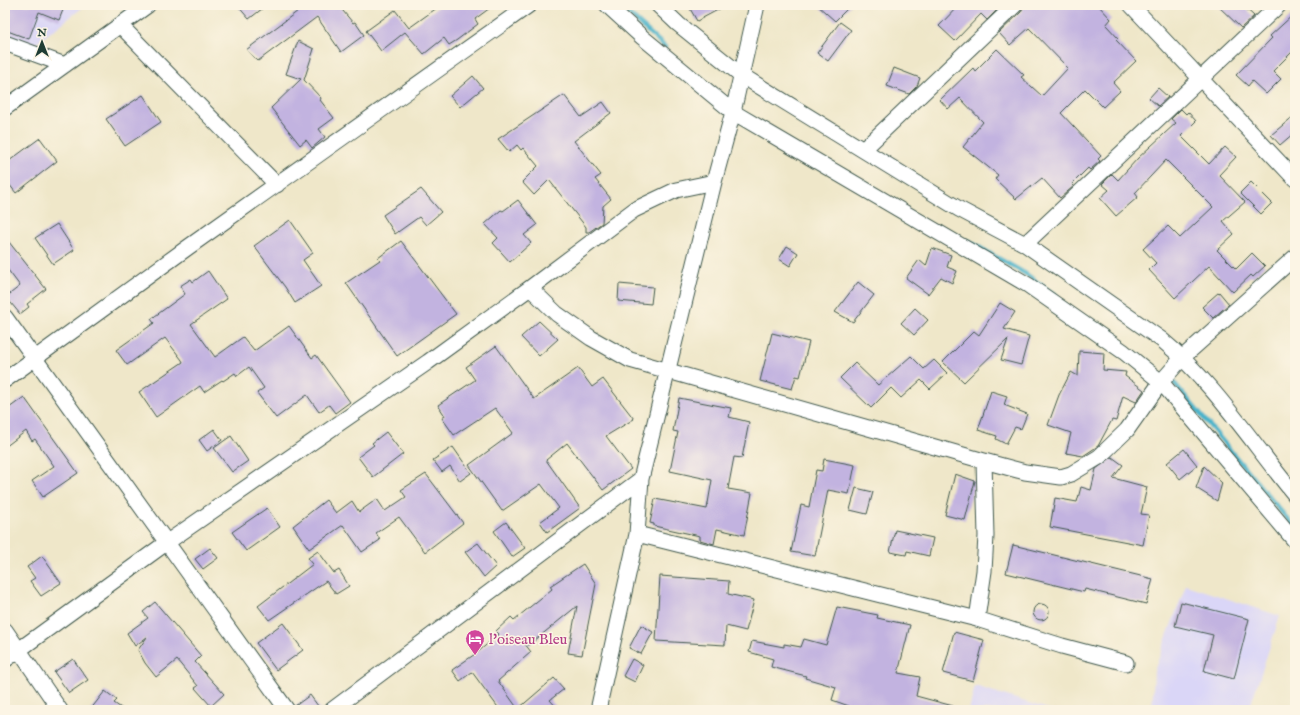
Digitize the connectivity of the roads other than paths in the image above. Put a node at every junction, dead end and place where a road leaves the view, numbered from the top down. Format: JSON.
{"nodes":[{"id":1,"x":529,"y":5,"type":"edge"},
{"id":2,"x":607,"y":5,"type":"edge"},
{"id":3,"x":658,"y":5,"type":"edge"},
{"id":4,"x":756,"y":5,"type":"edge"},
{"id":5,"x":1015,"y":5,"type":"edge"},
{"id":6,"x":1132,"y":5,"type":"edge"},
{"id":7,"x":1279,"y":5,"type":"edge"},
{"id":8,"x":142,"y":6,"type":"edge"},
{"id":9,"x":120,"y":25,"type":"junction"},
{"id":10,"x":5,"y":43,"type":"edge"},
{"id":11,"x":65,"y":65,"type":"junction"},
{"id":12,"x":741,"y":75,"type":"junction"},
{"id":13,"x":1200,"y":77,"type":"junction"},
{"id":14,"x":5,"y":108,"type":"edge"},
{"id":15,"x":733,"y":112,"type":"junction"},
{"id":16,"x":864,"y":150,"type":"junction"},
{"id":17,"x":1295,"y":179,"type":"edge"},
{"id":18,"x":714,"y":182,"type":"junction"},
{"id":19,"x":277,"y":185,"type":"junction"},
{"id":20,"x":1025,"y":244,"type":"junction"},
{"id":21,"x":1295,"y":257,"type":"edge"},
{"id":22,"x":530,"y":288,"type":"junction"},
{"id":23,"x":5,"y":317,"type":"edge"},
{"id":24,"x":1183,"y":357,"type":"junction"},
{"id":25,"x":34,"y":358,"type":"junction"},
{"id":26,"x":668,"y":369,"type":"junction"},
{"id":27,"x":5,"y":380,"type":"edge"},
{"id":28,"x":1161,"y":382,"type":"junction"},
{"id":29,"x":984,"y":461,"type":"junction"},
{"id":30,"x":641,"y":479,"type":"junction"},
{"id":31,"x":1295,"y":495,"type":"edge"},
{"id":32,"x":637,"y":534,"type":"junction"},
{"id":33,"x":1295,"y":541,"type":"edge"},
{"id":34,"x":166,"y":543,"type":"junction"},
{"id":35,"x":977,"y":619,"type":"junction"},
{"id":36,"x":5,"y":630,"type":"edge"},
{"id":37,"x":19,"y":649,"type":"junction"},
{"id":38,"x":5,"y":660,"type":"edge"},
{"id":39,"x":1126,"y":663,"type":"dead end"},
{"id":40,"x":60,"y":710,"type":"edge"},
{"id":41,"x":287,"y":710,"type":"edge"},
{"id":42,"x":332,"y":710,"type":"edge"},
{"id":43,"x":598,"y":710,"type":"edge"}],
"edges":[{"from":1,"to":19,"type":"street"},
{"from":2,"to":15,"type":"street"},
{"from":3,"to":12,"type":"street"},
{"from":4,"to":12,"type":"street"},
{"from":5,"to":16,"type":"street"},
{"from":6,"to":13,"type":"street"},
{"from":7,"to":13,"type":"street"},
{"from":8,"to":9,"type":"street"},
{"from":9,"to":11,"type":"street"},
{"from":9,"to":19,"type":"street"},
{"from":10,"to":11,"type":"street"},
{"from":11,"to":14,"type":"street"},
{"from":12,"to":15,"type":"street"},
{"from":12,"to":16,"type":"street"},
{"from":13,"to":17,"type":"street"},
{"from":13,"to":20,"type":"street"},
{"from":15,"to":18,"type":"street"},
{"from":15,"to":28,"type":"street"},
{"from":16,"to":20,"type":"street"},
{"from":18,"to":22,"type":"street"},
{"from":18,"to":26,"type":"street"},
{"from":19,"to":25,"type":"street"},
{"from":20,"to":24,"type":"street"},
{"from":21,"to":24,"type":"street"},
{"from":22,"to":26,"type":"street"},
{"from":22,"to":34,"type":"street"},
{"from":23,"to":25,"type":"street"},
{"from":24,"to":28,"type":"street"},
{"from":24,"to":31,"type":"street"},
{"from":25,"to":27,"type":"street"},
{"from":25,"to":34,"type":"street"},
{"from":26,"to":29,"type":"street"},
{"from":26,"to":30,"type":"street"},
{"from":28,"to":29,"type":"street"},
{"from":28,"to":33,"type":"street"},
{"from":29,"to":35,"type":"street"},
{"from":30,"to":32,"type":"street"},
{"from":30,"to":42,"type":"street"},
{"from":32,"to":35,"type":"street"},
{"from":32,"to":43,"type":"street"},
{"from":34,"to":37,"type":"street"},
{"from":34,"to":41,"type":"street"},
{"from":35,"to":39,"type":"street"},
{"from":36,"to":37,"type":"street"},
{"from":37,"to":38,"type":"street"},
{"from":37,"to":40,"type":"street"}]}
